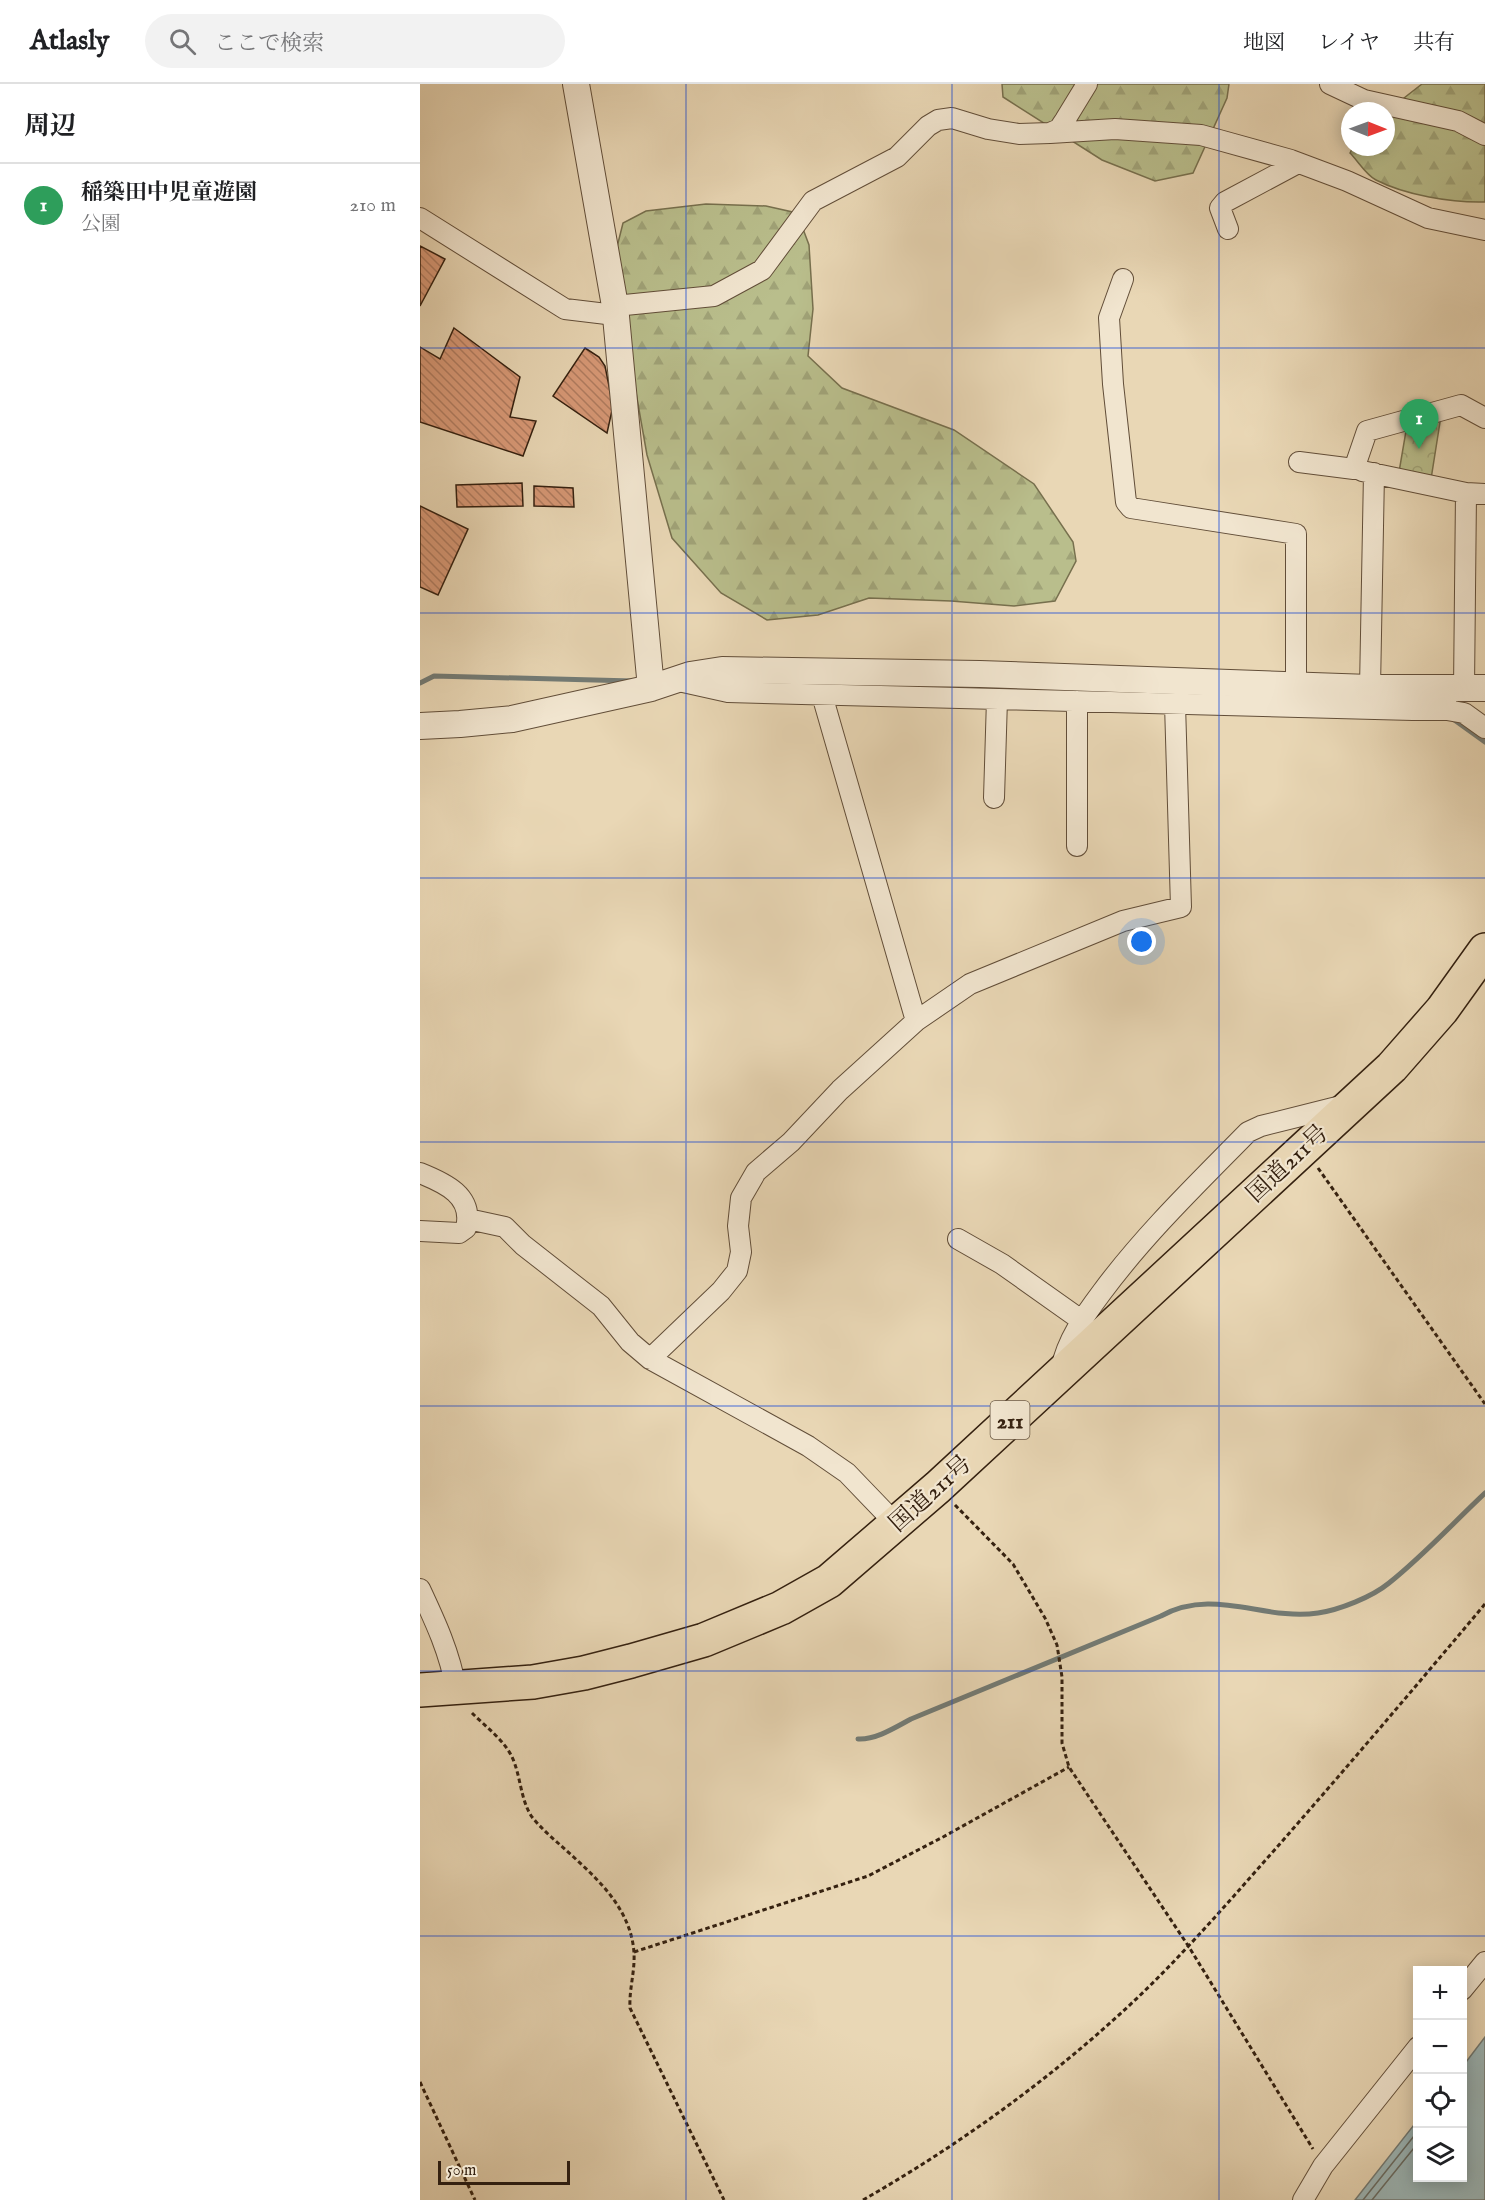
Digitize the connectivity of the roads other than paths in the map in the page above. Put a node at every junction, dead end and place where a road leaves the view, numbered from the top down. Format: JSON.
{"nodes":[{"id":1,"x":576,"y":84,"type":"edge"},
{"id":2,"x":1087,"y":84,"type":"edge"},
{"id":3,"x":1330,"y":84,"type":"edge"},
{"id":4,"x":1050,"y":133,"type":"junction"},
{"id":5,"x":1485,"y":135,"type":"edge"},
{"id":6,"x":1298,"y":163,"type":"junction"},
{"id":7,"x":420,"y":218,"type":"edge"},
{"id":8,"x":1228,"y":229,"type":"dead end"},
{"id":9,"x":1485,"y":230,"type":"edge"},
{"id":10,"x":1124,"y":279,"type":"dead end"},
{"id":11,"x":615,"y":311,"type":"junction"},
{"id":12,"x":1485,"y":418,"type":"edge"},
{"id":13,"x":1299,"y":462,"type":"dead end"},
{"id":14,"x":1354,"y":469,"type":"junction"},
{"id":15,"x":1374,"y":474,"type":"junction"},
{"id":16,"x":1475,"y":494,"type":"edge"},
{"id":17,"x":663,"y":684,"type":"junction"},
{"id":18,"x":1296,"y":686,"type":"junction"},
{"id":19,"x":1370,"y":688,"type":"junction"},
{"id":20,"x":1460,"y":694,"type":"edge"},
{"id":21,"x":822,"y":695,"type":"junction"},
{"id":22,"x":997,"y":699,"type":"junction"},
{"id":23,"x":1077,"y":701,"type":"junction"},
{"id":24,"x":1175,"y":704,"type":"junction"},
{"id":25,"x":420,"y":726,"type":"edge"},
{"id":26,"x":1485,"y":728,"type":"edge"},
{"id":27,"x":994,"y":798,"type":"dead end"},
{"id":28,"x":1077,"y":846,"type":"dead end"},
{"id":29,"x":1485,"y":950,"type":"edge"},
{"id":30,"x":916,"y":1021,"type":"junction"},
{"id":31,"x":1350,"y":1104,"type":"junction"},
{"id":32,"x":420,"y":1173,"type":"edge"},
{"id":33,"x":468,"y":1219,"type":"junction"},
{"id":34,"x":420,"y":1231,"type":"edge"},
{"id":35,"x":958,"y":1239,"type":"dead end"},
{"id":36,"x":1082,"y":1320,"type":"junction"},
{"id":37,"x":650,"y":1359,"type":"junction"},
{"id":38,"x":1060,"y":1374,"type":"junction"},
{"id":39,"x":896,"y":1524,"type":"junction"},
{"id":40,"x":420,"y":1589,"type":"edge"},
{"id":41,"x":456,"y":1689,"type":"junction"},
{"id":42,"x":420,"y":1690,"type":"edge"},
{"id":43,"x":1485,"y":1962,"type":"edge"},
{"id":44,"x":1467,"y":1984,"type":"edge"},
{"id":45,"x":1413,"y":2053,"type":"edge"},
{"id":46,"x":1303,"y":2200,"type":"edge"}],
"edges":[{"from":1,"to":11,"type":"street"},
{"from":2,"to":4,"type":"street"},
{"from":3,"to":5,"type":"street"},
{"from":4,"to":6,"type":"street"},
{"from":4,"to":11,"type":"street"},
{"from":6,"to":8,"type":"street"},
{"from":6,"to":9,"type":"street"},
{"from":7,"to":11,"type":"street"},
{"from":10,"to":18,"type":"street"},
{"from":11,"to":17,"type":"street"},
{"from":12,"to":14,"type":"street"},
{"from":13,"to":14,"type":"street"},
{"from":14,"to":15,"type":"street"},
{"from":15,"to":16,"type":"street"},
{"from":15,"to":19,"type":"street"},
{"from":16,"to":20,"type":"street"},
{"from":17,"to":18,"type":"street"},
{"from":17,"to":21,"type":"street"},
{"from":17,"to":25,"type":"street"},
{"from":18,"to":19,"type":"street"},
{"from":19,"to":20,"type":"street"},
{"from":20,"to":24,"type":"street"},
{"from":20,"to":26,"type":"street"},
{"from":21,"to":22,"type":"street"},
{"from":21,"to":30,"type":"street"},
{"from":22,"to":23,"type":"street"},
{"from":22,"to":27,"type":"street"},
{"from":23,"to":24,"type":"street"},
{"from":23,"to":28,"type":"street"},
{"from":24,"to":30,"type":"street"},
{"from":29,"to":31,"type":"highway","name":"国道211号","number":"211"},
{"from":30,"to":37,"type":"street"},
{"from":31,"to":36,"type":"street"},
{"from":31,"to":38,"type":"highway","name":"国道211号","number":"211"},
{"from":32,"to":33,"type":"street"},
{"from":33,"to":34,"type":"street"},
{"from":33,"to":37,"type":"street"},
{"from":35,"to":36,"type":"street"},
{"from":36,"to":38,"type":"street"},
{"from":37,"to":39,"type":"street"},
{"from":38,"to":39,"type":"highway","name":"国道211号","number":"211"},
{"from":39,"to":41,"type":"highway","name":"国道211号","number":"211"},
{"from":40,"to":41,"type":"street"},
{"from":41,"to":42,"type":"highway","name":"国道211号","number":"211"},
{"from":43,"to":44,"type":"street"},
{"from":45,"to":46,"type":"street"}]}
